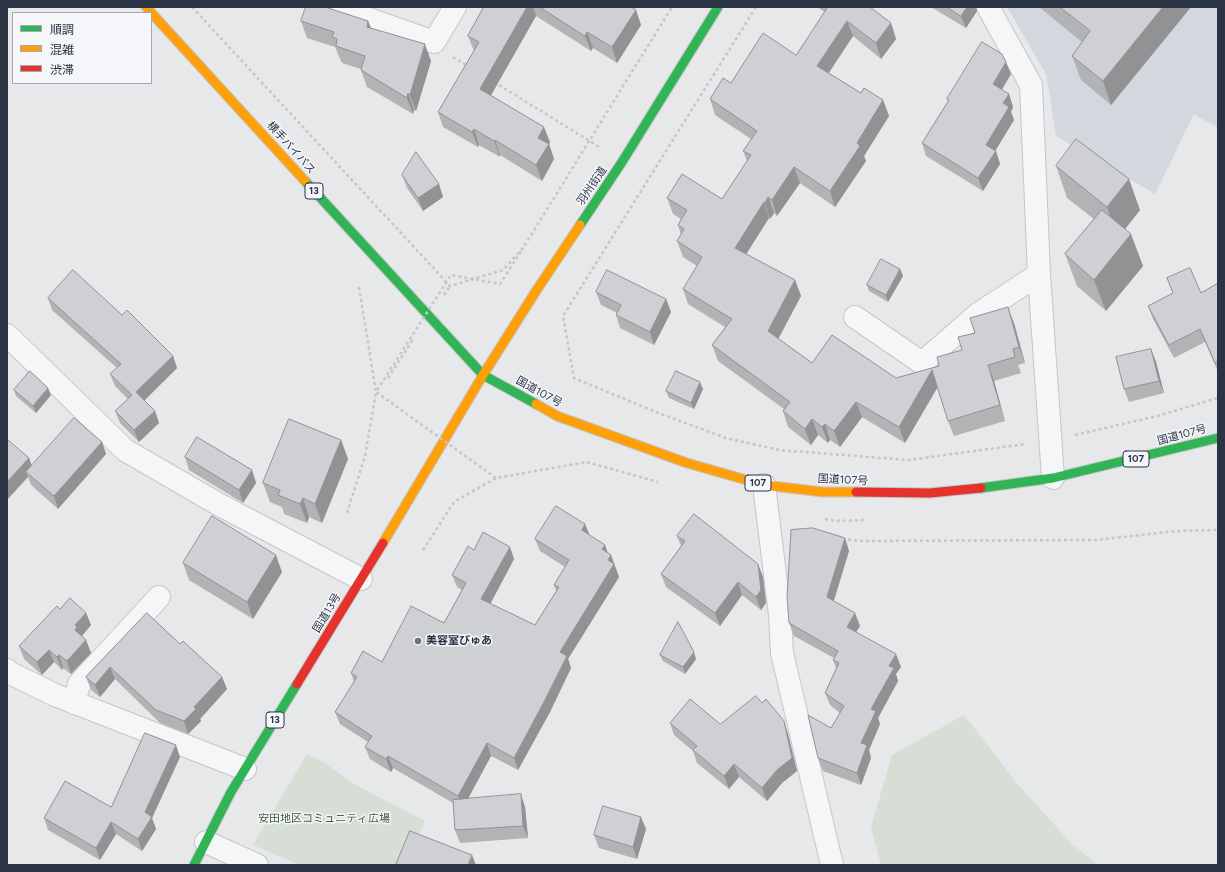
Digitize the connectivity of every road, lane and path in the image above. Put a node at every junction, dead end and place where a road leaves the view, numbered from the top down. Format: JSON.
{"nodes":[{"id":1,"x":192,"y":7,"type":"edge"},
{"id":2,"x":335,"y":7,"type":"edge"},
{"id":3,"x":455,"y":7,"type":"edge"},
{"id":4,"x":672,"y":7,"type":"edge"},
{"id":5,"x":718,"y":7,"type":"edge"},
{"id":6,"x":756,"y":7,"type":"edge"},
{"id":7,"x":988,"y":7,"type":"edge"},
{"id":8,"x":152,"y":14,"type":"edge"},
{"id":9,"x":434,"y":42,"type":"junction"},
{"id":10,"x":469,"y":66,"type":"edge"},
{"id":11,"x":489,"y":78,"type":"edge"},
{"id":12,"x":590,"y":140,"type":"junction"},
{"id":13,"x":622,"y":162,"type":"junction"},
{"id":14,"x":523,"y":248,"type":"junction"},
{"id":15,"x":1039,"y":274,"type":"junction"},
{"id":16,"x":359,"y":288,"type":"dead end"},
{"id":17,"x":855,"y":317,"type":"dead end"},
{"id":18,"x":7,"y":335,"type":"edge"},
{"id":19,"x":483,"y":375,"type":"junction"},
{"id":20,"x":376,"y":392,"type":"junction"},
{"id":21,"x":1218,"y":398,"type":"edge"},
{"id":22,"x":1218,"y":438,"type":"edge"},
{"id":23,"x":1051,"y":441,"type":"junction"},
{"id":24,"x":587,"y":462,"type":"dead end"},
{"id":25,"x":496,"y":478,"type":"junction"},
{"id":26,"x":1053,"y":478,"type":"junction"},
{"id":27,"x":764,"y":485,"type":"junction"},
{"id":28,"x":347,"y":513,"type":"dead end"},
{"id":29,"x":1218,"y":530,"type":"edge"},
{"id":30,"x":840,"y":539,"type":"edge"},
{"id":31,"x":423,"y":550,"type":"dead end"},
{"id":32,"x":361,"y":579,"type":"junction"},
{"id":33,"x":158,"y":597,"type":"dead end"},
{"id":34,"x":7,"y":670,"type":"edge"},
{"id":35,"x":74,"y":703,"type":"junction"},
{"id":36,"x":245,"y":769,"type":"junction"},
{"id":37,"x":206,"y":842,"type":"junction"},
{"id":38,"x":194,"y":865,"type":"edge"},
{"id":39,"x":257,"y":865,"type":"edge"},
{"id":40,"x":832,"y":865,"type":"edge"}],
"edges":[{"from":1,"to":14,"type":"path"},
{"from":2,"to":9,"type":"street"},
{"from":3,"to":9,"type":"street"},
{"from":4,"to":12,"type":"path"},
{"from":5,"to":13,"type":"main road","name":"羽州街道"},
{"from":6,"to":23,"type":"path"},
{"from":7,"to":15,"type":"street"},
{"from":8,"to":19,"type":"main road","name":"横手バイパス","number":"13"},
{"from":9,"to":10,"type":"path"},
{"from":11,"to":12,"type":"path"},
{"from":12,"to":13,"type":"path"},
{"from":12,"to":14,"type":"path"},
{"from":13,"to":19,"type":"main road","name":"羽州街道"},
{"from":14,"to":20,"type":"path","bridge":true},
{"from":15,"to":17,"type":"street"},
{"from":15,"to":23,"type":"street"},
{"from":16,"to":20,"type":"path"},
{"from":18,"to":32,"type":"street"},
{"from":19,"to":27,"type":"main road","name":"国道107号","number":"107"},
{"from":19,"to":32,"type":"main road","name":"国道13号","number":"13"},
{"from":20,"to":25,"type":"path","bridge":true},
{"from":20,"to":28,"type":"path"},
{"from":21,"to":23,"type":"path"},
{"from":22,"to":26,"type":"main road","name":"国道107号","number":"107"},
{"from":23,"to":26,"type":"street"},
{"from":24,"to":25,"type":"path"},
{"from":25,"to":31,"type":"path"},
{"from":26,"to":27,"type":"main road","name":"国道107号","number":"107"},
{"from":27,"to":40,"type":"street"},
{"from":29,"to":30,"type":"path"},
{"from":32,"to":36,"type":"main road","name":"国道13号","number":"13"},
{"from":33,"to":35,"type":"street"},
{"from":34,"to":35,"type":"street"},
{"from":35,"to":36,"type":"street"},
{"from":36,"to":37,"type":"main road","name":"国道13号","number":"13"},
{"from":37,"to":38,"type":"main road","name":"国道13号","number":"13"},
{"from":37,"to":39,"type":"street"}]}
